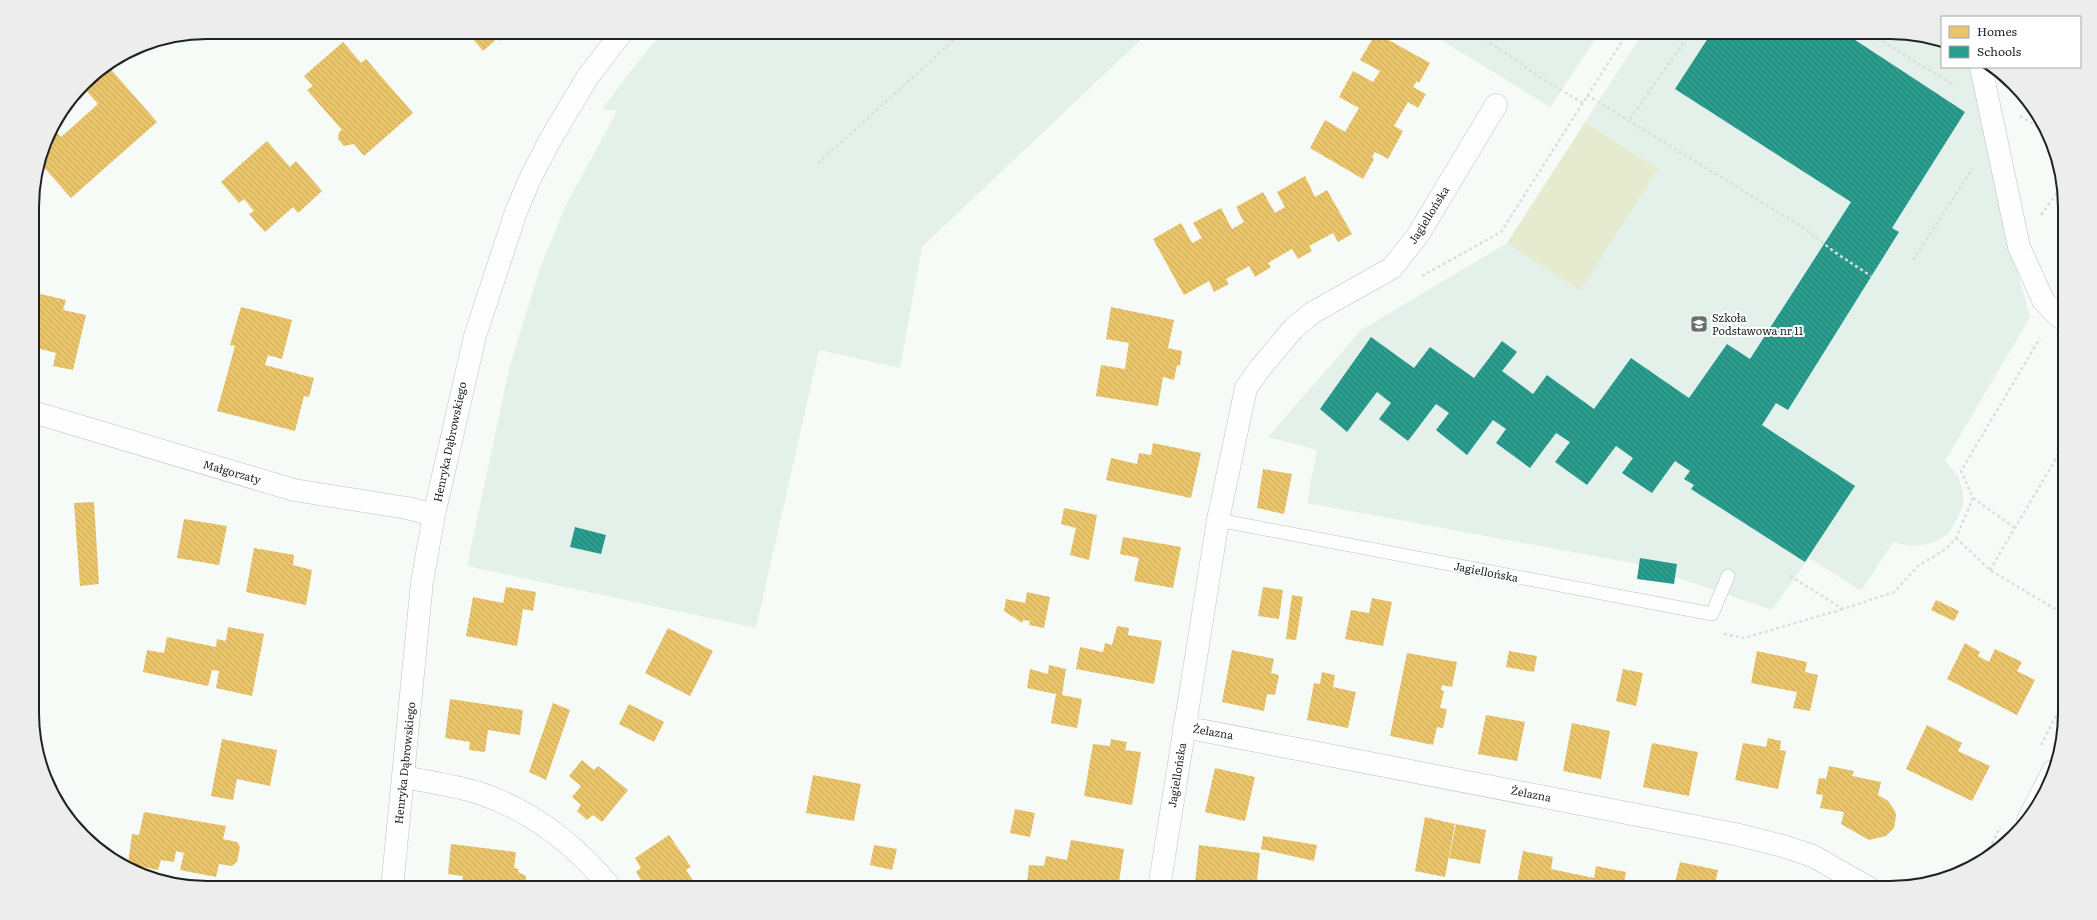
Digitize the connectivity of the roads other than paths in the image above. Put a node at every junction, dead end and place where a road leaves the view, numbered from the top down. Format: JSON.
{"nodes":[{"id":1,"x":616,"y":39,"type":"edge"},
{"id":2,"x":1981,"y":68,"type":"edge"},
{"id":3,"x":1496,"y":105,"type":"dead end"},
{"id":4,"x":2058,"y":315,"type":"edge"},
{"id":5,"x":39,"y":414,"type":"edge"},
{"id":6,"x":434,"y":515,"type":"junction"},
{"id":7,"x":1218,"y":520,"type":"junction"},
{"id":8,"x":1728,"y":576,"type":"dead end"},
{"id":9,"x":1184,"y":727,"type":"junction"},
{"id":10,"x":404,"y":777,"type":"junction"},
{"id":11,"x":393,"y":881,"type":"edge"},
{"id":12,"x":605,"y":881,"type":"edge"},
{"id":13,"x":1160,"y":881,"type":"edge"},
{"id":14,"x":1858,"y":881,"type":"edge"}],
"edges":[{"from":1,"to":6,"type":"street","name":"Henryka Dąbrowskiego"},
{"from":2,"to":4,"type":"street"},
{"from":3,"to":7,"type":"street","name":"Jagiellońska"},
{"from":5,"to":6,"type":"street","name":"Małgorzaty"},
{"from":6,"to":10,"type":"street","name":"Henryka Dąbrowskiego"},
{"from":7,"to":8,"type":"lane","name":"Jagiellońska"},
{"from":7,"to":9,"type":"street","name":"Jagiellońska"},
{"from":9,"to":13,"type":"street","name":"Jagiellońska"},
{"from":9,"to":14,"type":"street","name":"Żelazna"},
{"from":10,"to":11,"type":"street","name":"Henryka Dąbrowskiego"},
{"from":10,"to":12,"type":"street"}]}
